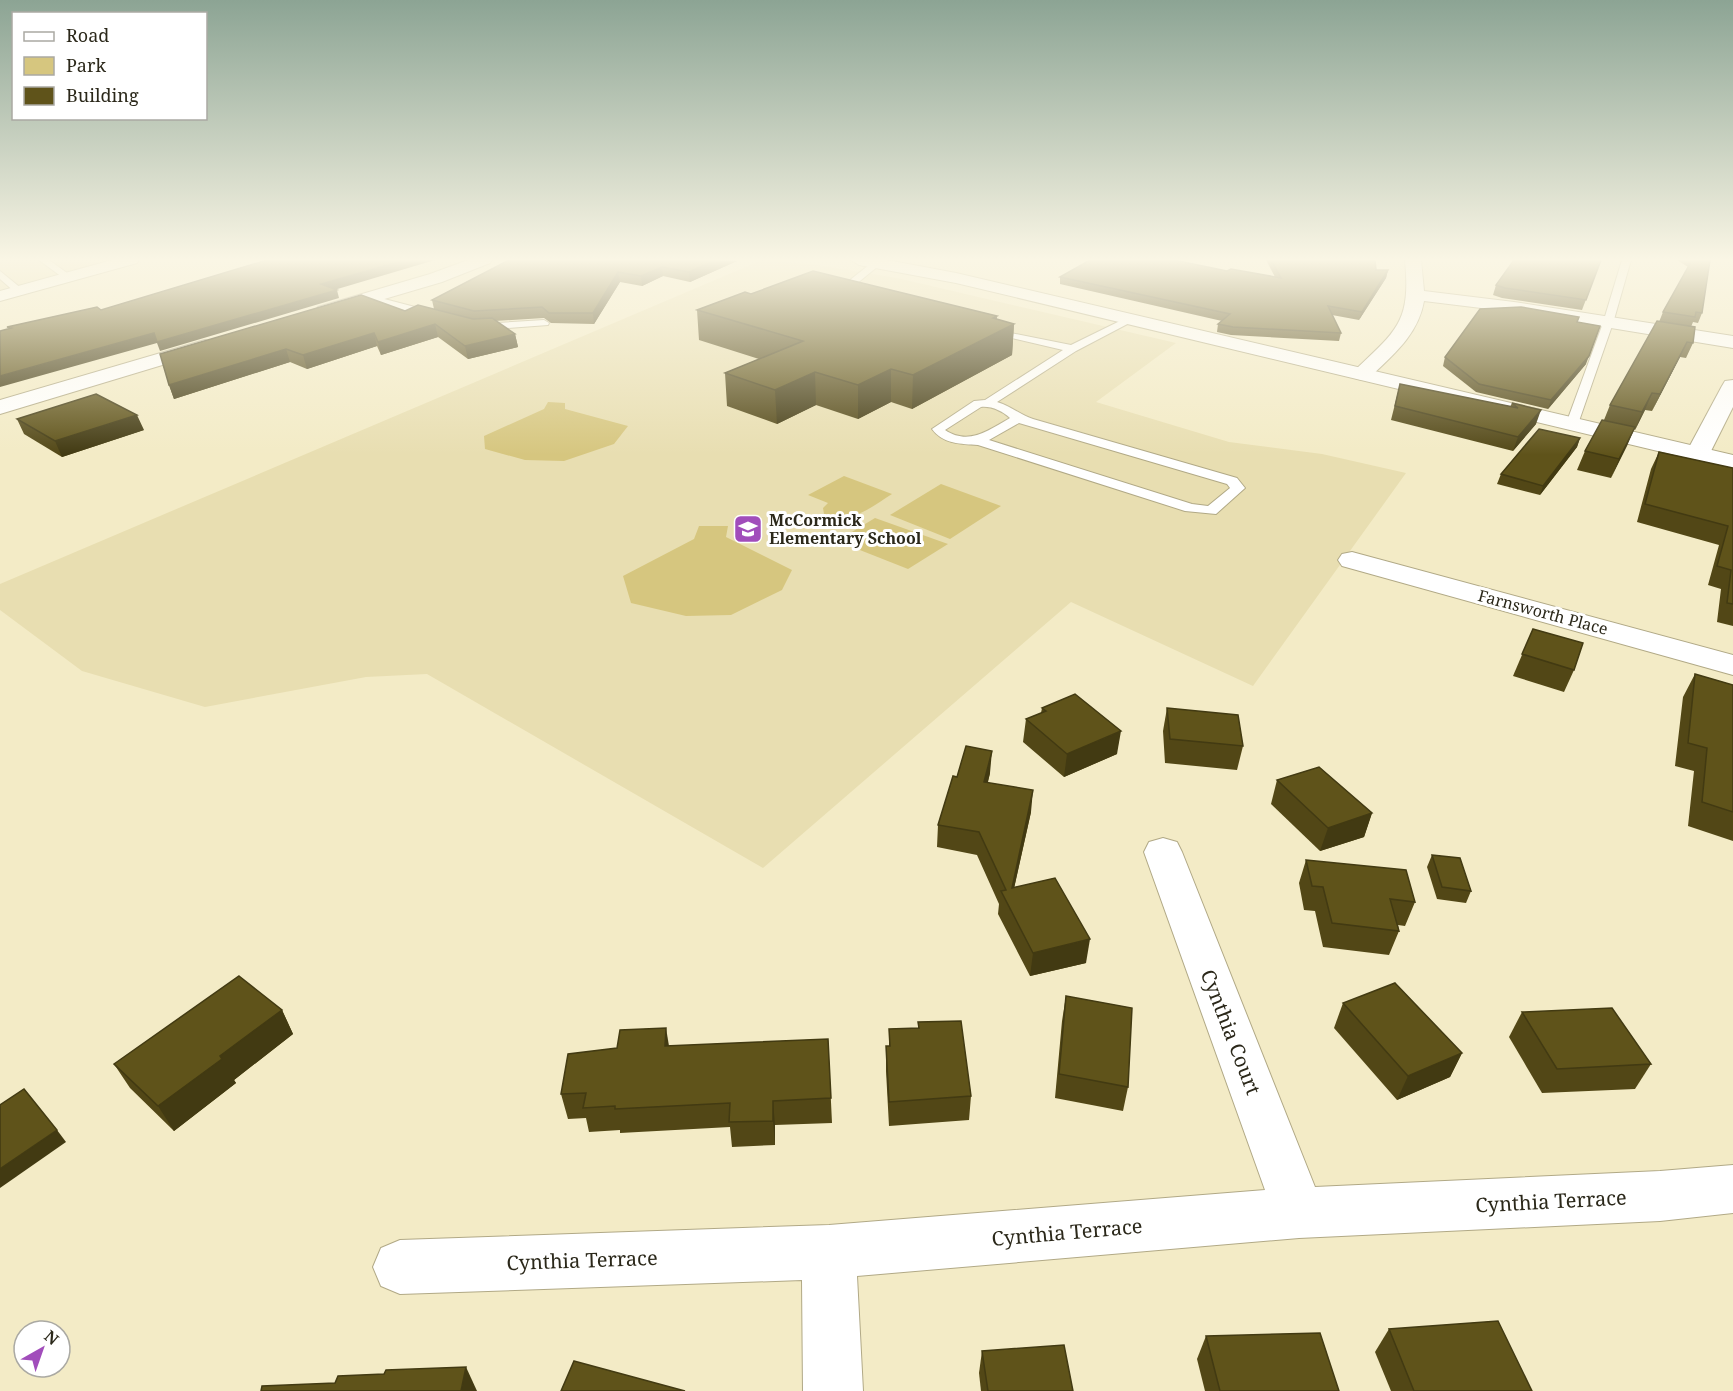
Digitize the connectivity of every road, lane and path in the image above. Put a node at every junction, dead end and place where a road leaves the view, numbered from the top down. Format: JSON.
{"nodes":[{"id":1,"x":467,"y":325,"type":"edge"},
{"id":2,"x":517,"y":325,"type":"edge"},
{"id":3,"x":1120,"y":325,"type":"edge"},
{"id":4,"x":1151,"y":325,"type":"edge"},
{"id":5,"x":1409,"y":325,"type":"edge"},
{"id":6,"x":1607,"y":325,"type":"edge"},
{"id":7,"x":1621,"y":325,"type":"edge"},
{"id":8,"x":975,"y":326,"type":"edge"},
{"id":9,"x":225,"y":340,"type":"edge"},
{"id":10,"x":1733,"y":342,"type":"edge"},
{"id":11,"x":1072,"y":349,"type":"junction"},
{"id":12,"x":1362,"y":374,"type":"junction"},
{"id":13,"x":1733,"y":386,"type":"edge"},
{"id":14,"x":988,"y":403,"type":"junction"},
{"id":15,"x":2,"y":404,"type":"edge"},
{"id":16,"x":1018,"y":418,"type":"junction"},
{"id":17,"x":1572,"y":424,"type":"junction"},
{"id":18,"x":979,"y":441,"type":"junction"},
{"id":19,"x":1698,"y":453,"type":"junction"},
{"id":20,"x":1733,"y":462,"type":"edge"},
{"id":21,"x":1353,"y":560,"type":"dead end"},
{"id":22,"x":1733,"y":665,"type":"edge"},
{"id":23,"x":1163,"y":852,"type":"dead end"},
{"id":24,"x":1733,"y":1189,"type":"edge"},
{"id":25,"x":1299,"y":1213,"type":"junction"},
{"id":26,"x":829,"y":1252,"type":"junction"},
{"id":27,"x":400,"y":1267,"type":"dead end"},
{"id":28,"x":833,"y":1391,"type":"edge"}],
"edges":[{"from":1,"to":2,"type":"lane"},
{"from":3,"to":11,"type":"lane"},
{"from":4,"to":12,"type":"street"},
{"from":5,"to":12,"type":"street"},
{"from":6,"to":17,"type":"lane"},
{"from":7,"to":10,"type":"street"},
{"from":8,"to":11,"type":"lane"},
{"from":9,"to":15,"type":"street"},
{"from":11,"to":14,"type":"lane"},
{"from":12,"to":17,"type":"street"},
{"from":13,"to":19,"type":"street"},
{"from":14,"to":16,"type":"lane"},
{"from":14,"to":18,"type":"lane"},
{"from":16,"to":18,"type":"lane"},
{"from":16,"to":18,"type":"lane"},
{"from":17,"to":19,"type":"street"},
{"from":19,"to":20,"type":"street"},
{"from":21,"to":22,"type":"street","name":"Farnsworth Place"},
{"from":23,"to":25,"type":"street","name":"Cynthia Court"},
{"from":24,"to":25,"type":"street","name":"Cynthia Terrace"},
{"from":25,"to":26,"type":"street","name":"Cynthia Terrace"},
{"from":26,"to":27,"type":"street","name":"Cynthia Terrace"},
{"from":26,"to":28,"type":"street"}]}
